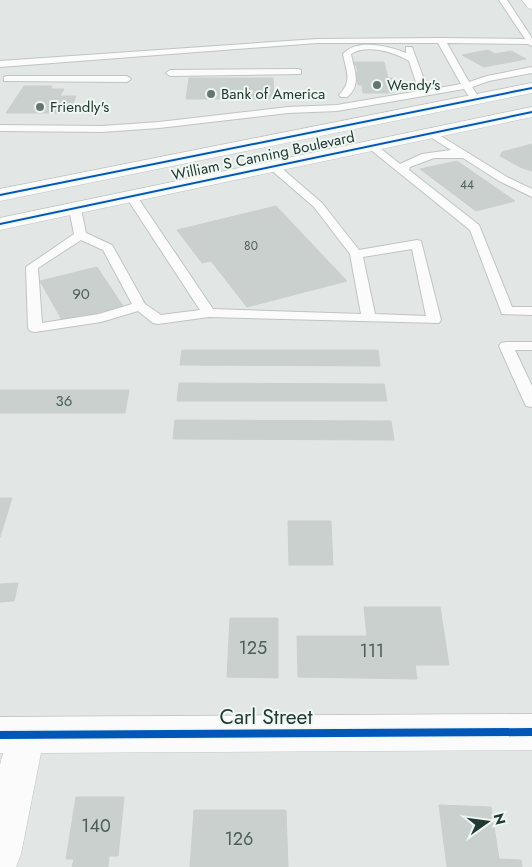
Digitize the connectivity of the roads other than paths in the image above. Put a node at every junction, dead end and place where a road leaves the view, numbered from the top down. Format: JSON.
{"nodes":[{"id":1,"x":503,"y":0,"type":"edge"},
{"id":2,"x":528,"y":0,"type":"edge"},
{"id":3,"x":532,"y":5,"type":"edge"},
{"id":4,"x":405,"y":40,"type":"junction"},
{"id":5,"x":441,"y":40,"type":"junction"},
{"id":6,"x":336,"y":41,"type":"junction"},
{"id":7,"x":531,"y":43,"type":"edge"},
{"id":8,"x":336,"y":53,"type":"dead end"},
{"id":9,"x":412,"y":58,"type":"junction"},
{"id":10,"x":5,"y":64,"type":"edge"},
{"id":11,"x":532,"y":70,"type":"edge"},
{"id":12,"x":298,"y":72,"type":"dead end"},
{"id":13,"x":170,"y":74,"type":"dead end"},
{"id":14,"x":7,"y":79,"type":"junction"},
{"id":15,"x":127,"y":80,"type":"dead end"},
{"id":16,"x":532,"y":88,"type":"edge"},
{"id":17,"x":0,"y":90,"type":"edge"},
{"id":18,"x":471,"y":93,"type":"junction"},
{"id":19,"x":425,"y":94,"type":"junction"},
{"id":20,"x":346,"y":107,"type":"junction"},
{"id":21,"x":532,"y":112,"type":"edge"},
{"id":22,"x":0,"y":128,"type":"edge"},
{"id":23,"x":431,"y":133,"type":"junction"},
{"id":24,"x":371,"y":146,"type":"junction"},
{"id":25,"x":470,"y":156,"type":"junction"},
{"id":26,"x":140,"y":167,"type":"junction"},
{"id":27,"x":274,"y":167,"type":"junction"},
{"id":28,"x":403,"y":171,"type":"junction"},
{"id":29,"x":0,"y":183,"type":"edge"},
{"id":30,"x":529,"y":190,"type":"edge"},
{"id":31,"x":0,"y":195,"type":"edge"},
{"id":32,"x":132,"y":197,"type":"junction"},
{"id":33,"x":75,"y":209,"type":"junction"},
{"id":34,"x":0,"y":224,"type":"edge"},
{"id":35,"x":80,"y":235,"type":"junction"},
{"id":36,"x":356,"y":254,"type":"junction"},
{"id":37,"x":140,"y":306,"type":"junction"},
{"id":38,"x":532,"y":311,"type":"edge"},
{"id":39,"x":209,"y":313,"type":"junction"},
{"id":40,"x":369,"y":318,"type":"junction"},
{"id":41,"x":532,"y":346,"type":"edge"},
{"id":42,"x":532,"y":402,"type":"edge"},
{"id":43,"x":532,"y":732,"type":"edge"},
{"id":44,"x":13,"y":735,"type":"edge"},
{"id":45,"x":0,"y":854,"type":"edge"}],
"edges":[{"from":1,"to":7,"type":"lane"},
{"from":2,"to":3,"type":"main road"},
{"from":4,"to":5,"type":"lane"},
{"from":4,"to":6,"type":"lane"},
{"from":4,"to":9,"type":"lane"},
{"from":5,"to":7,"type":"lane"},
{"from":5,"to":18,"type":"lane"},
{"from":6,"to":8,"type":"lane"},
{"from":6,"to":10,"type":"lane"},
{"from":9,"to":19,"type":"lane"},
{"from":9,"to":20,"type":"lane"},
{"from":10,"to":14,"type":"lane"},
{"from":11,"to":18,"type":"lane"},
{"from":12,"to":13,"type":"lane"},
{"from":14,"to":15,"type":"lane"},
{"from":14,"to":17,"type":"lane"},
{"from":16,"to":18,"type":"main road","name":"William S Canning Boulevard"},
{"from":18,"to":19,"type":"lane"},
{"from":18,"to":26,"type":"main road","name":"William S Canning Boulevard"},
{"from":19,"to":20,"type":"lane"},
{"from":20,"to":22,"type":"lane"},
{"from":21,"to":23,"type":"main road","name":"William S Canning Boulevard"},
{"from":23,"to":24,"type":"main road","name":"William S Canning Boulevard"},
{"from":23,"to":25,"type":"lane"},
{"from":24,"to":27,"type":"main road","name":"William S Canning Boulevard"},
{"from":24,"to":28,"type":"lane"},
{"from":25,"to":28,"type":"lane"},
{"from":25,"to":30,"type":"lane"},
{"from":26,"to":29,"type":"main road"},
{"from":26,"to":31,"type":"main road","name":"William S Canning Boulevard"},
{"from":27,"to":32,"type":"main road","name":"William S Canning Boulevard"},
{"from":27,"to":36,"type":"lane"},
{"from":28,"to":38,"type":"lane"},
{"from":32,"to":33,"type":"main road","name":"William S Canning Boulevard"},
{"from":32,"to":39,"type":"lane"},
{"from":33,"to":34,"type":"main road","name":"William S Canning Boulevard"},
{"from":33,"to":35,"type":"lane"},
{"from":35,"to":37,"type":"lane"},
{"from":35,"to":37,"type":"lane"},
{"from":36,"to":40,"type":"lane"},
{"from":36,"to":40,"type":"lane"},
{"from":37,"to":39,"type":"lane"},
{"from":39,"to":40,"type":"lane"},
{"from":41,"to":42,"type":"lane"},
{"from":43,"to":44,"type":"main road","name":"Carl Street"},
{"from":44,"to":45,"type":"main road"}]}
